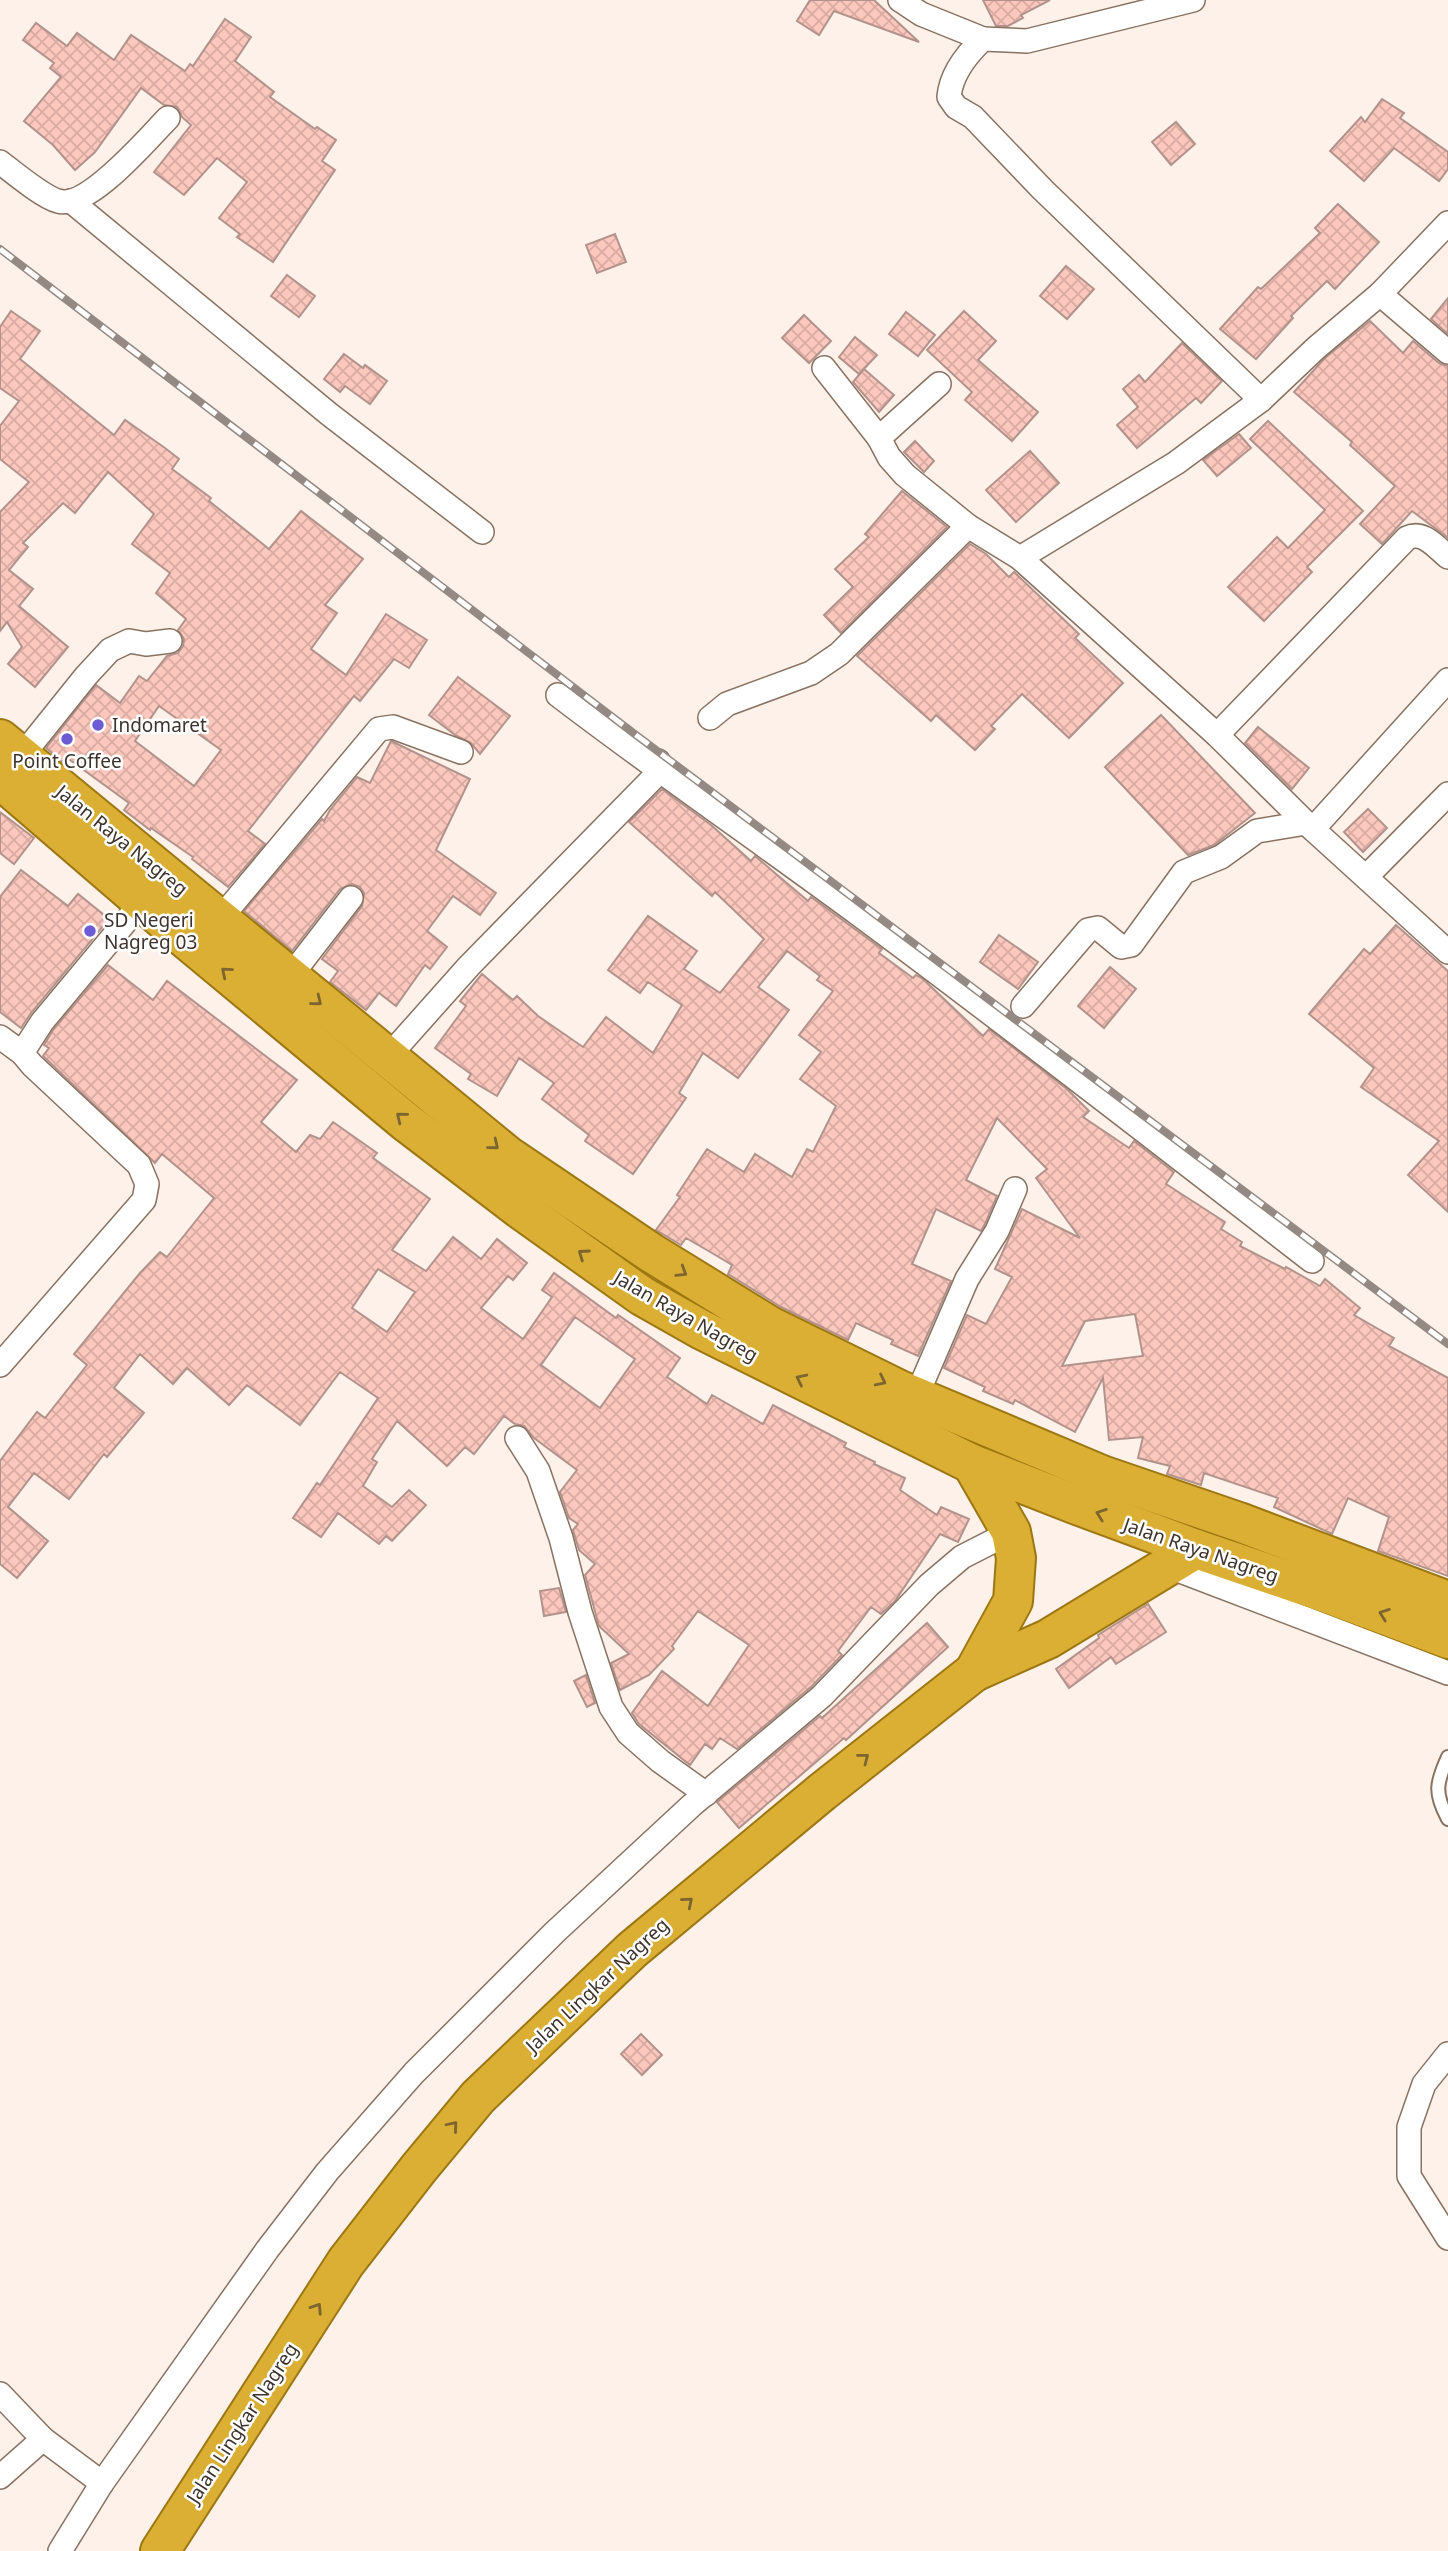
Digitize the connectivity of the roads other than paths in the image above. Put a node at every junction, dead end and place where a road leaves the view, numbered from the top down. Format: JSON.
{"nodes":[{"id":1,"x":900,"y":0,"type":"edge"},
{"id":2,"x":1193,"y":0,"type":"edge"},
{"id":3,"x":983,"y":39,"type":"junction"},
{"id":4,"x":168,"y":118,"type":"dead end"},
{"id":5,"x":0,"y":162,"type":"edge"},
{"id":6,"x":71,"y":201,"type":"junction"},
{"id":7,"x":1448,"y":223,"type":"edge"},
{"id":8,"x":1380,"y":294,"type":"junction"},
{"id":9,"x":1448,"y":352,"type":"edge"},
{"id":10,"x":824,"y":368,"type":"dead end"},
{"id":11,"x":939,"y":384,"type":"dead end"},
{"id":12,"x":1261,"y":400,"type":"junction"},
{"id":13,"x":879,"y":438,"type":"junction"},
{"id":14,"x":968,"y":526,"type":"junction"},
{"id":15,"x":482,"y":532,"type":"dead end"},
{"id":16,"x":1448,"y":557,"type":"edge"},
{"id":17,"x":1020,"y":558,"type":"junction"},
{"id":18,"x":170,"y":641,"type":"dead end"},
{"id":19,"x":1448,"y":680,"type":"edge"},
{"id":20,"x":558,"y":695,"type":"dead end"},
{"id":21,"x":710,"y":718,"type":"dead end"},
{"id":22,"x":1217,"y":736,"type":"junction"},
{"id":23,"x":461,"y":752,"type":"dead end"},
{"id":24,"x":7,"y":759,"type":"edge"},
{"id":25,"x":659,"y":766,"type":"junction"},
{"id":26,"x":1448,"y":794,"type":"edge"},
{"id":27,"x":1309,"y":826,"type":"junction"},
{"id":28,"x":1366,"y":877,"type":"junction"},
{"id":29,"x":351,"y":898,"type":"dead end"},
{"id":30,"x":142,"y":902,"type":"junction"},
{"id":31,"x":219,"y":920,"type":"junction"},
{"id":32,"x":1446,"y":947,"type":"edge"},
{"id":33,"x":289,"y":978,"type":"junction"},
{"id":34,"x":1013,"y":1017,"type":"junction"},
{"id":35,"x":0,"y":1037,"type":"edge"},
{"id":36,"x":22,"y":1053,"type":"junction"},
{"id":37,"x":387,"y":1058,"type":"junction"},
{"id":38,"x":1015,"y":1189,"type":"dead end"},
{"id":39,"x":1312,"y":1261,"type":"dead end"},
{"id":40,"x":0,"y":1365,"type":"edge"},
{"id":41,"x":916,"y":1397,"type":"junction"},
{"id":42,"x":517,"y":1438,"type":"dead end"},
{"id":43,"x":972,"y":1464,"type":"junction"},
{"id":44,"x":1011,"y":1532,"type":"junction"},
{"id":45,"x":1183,"y":1558,"type":"junction"},
{"id":46,"x":1448,"y":1601,"type":"edge"},
{"id":47,"x":1448,"y":1639,"type":"edge"},
{"id":48,"x":974,"y":1672,"type":"junction"},
{"id":49,"x":1448,"y":1673,"type":"edge"},
{"id":50,"x":1448,"y":1757,"type":"edge"},
{"id":51,"x":706,"y":1794,"type":"junction"},
{"id":52,"x":1448,"y":1819,"type":"edge"},
{"id":53,"x":1448,"y":2054,"type":"edge"},
{"id":54,"x":1448,"y":2238,"type":"edge"},
{"id":55,"x":0,"y":2394,"type":"edge"},
{"id":56,"x":43,"y":2438,"type":"junction"},
{"id":57,"x":0,"y":2477,"type":"edge"},
{"id":58,"x":103,"y":2483,"type":"junction"},
{"id":59,"x":60,"y":2551,"type":"edge"},
{"id":60,"x":160,"y":2551,"type":"edge"}],
"edges":[{"from":1,"to":3,"type":"street"},
{"from":2,"to":3,"type":"street"},
{"from":3,"to":12,"type":"street"},
{"from":4,"to":6,"type":"street"},
{"from":5,"to":6,"type":"street"},
{"from":6,"to":15,"type":"street"},
{"from":7,"to":8,"type":"street"},
{"from":8,"to":9,"type":"street"},
{"from":8,"to":12,"type":"street"},
{"from":10,"to":13,"type":"street"},
{"from":11,"to":13,"type":"street"},
{"from":12,"to":17,"type":"street"},
{"from":13,"to":14,"type":"street"},
{"from":14,"to":17,"type":"street"},
{"from":14,"to":21,"type":"street"},
{"from":16,"to":22,"type":"street"},
{"from":17,"to":22,"type":"street"},
{"from":18,"to":24,"type":"street"},
{"from":19,"to":27,"type":"street"},
{"from":20,"to":25,"type":"street"},
{"from":22,"to":27,"type":"street"},
{"from":23,"to":31,"type":"street"},
{"from":24,"to":30,"type":"highway","name":"Jalan Raya Nagreg"},
{"from":24,"to":31,"type":"highway","name":"Jalan Raya Nagreg"},
{"from":25,"to":34,"type":"street"},
{"from":25,"to":37,"type":"street"},
{"from":26,"to":28,"type":"street"},
{"from":27,"to":28,"type":"street"},
{"from":27,"to":34,"type":"street"},
{"from":28,"to":32,"type":"street"},
{"from":29,"to":33,"type":"street"},
{"from":30,"to":36,"type":"street"},
{"from":43,"to":30,"type":"highway","name":"Jalan Raya Nagreg","one_way":true},
{"from":31,"to":33,"type":"highway","name":"Jalan Raya Nagreg"},
{"from":33,"to":37,"type":"highway","name":"Jalan Raya Nagreg","one_way":true},
{"from":34,"to":39,"type":"street"},
{"from":35,"to":36,"type":"street"},
{"from":36,"to":40,"type":"street"},
{"from":37,"to":41,"type":"highway","name":"Jalan Raya Nagreg","one_way":true},
{"from":38,"to":41,"type":"street"},
{"from":41,"to":46,"type":"highway","name":"Jalan Raya Nagreg"},
{"from":42,"to":51,"type":"street"},
{"from":43,"to":44,"type":"highway","name":"Jalan Lingkar Nagreg"},
{"from":45,"to":43,"type":"highway","name":"Jalan Raya Nagreg","one_way":true},
{"from":44,"to":48,"type":"highway","name":"Jalan Lingkar Nagreg"},
{"from":44,"to":51,"type":"street"},
{"from":47,"to":45,"type":"highway","name":"Jalan Raya Nagreg","one_way":true},
{"from":45,"to":48,"type":"highway"},
{"from":45,"to":49,"type":"street"},
{"from":60,"to":48,"type":"highway","name":"Jalan Lingkar Nagreg","one_way":true},
{"from":50,"to":52,"type":"lane"},
{"from":51,"to":58,"type":"street"},
{"from":53,"to":54,"type":"street"},
{"from":55,"to":56,"type":"street"},
{"from":56,"to":57,"type":"street"},
{"from":56,"to":58,"type":"street"},
{"from":58,"to":59,"type":"street"}]}
